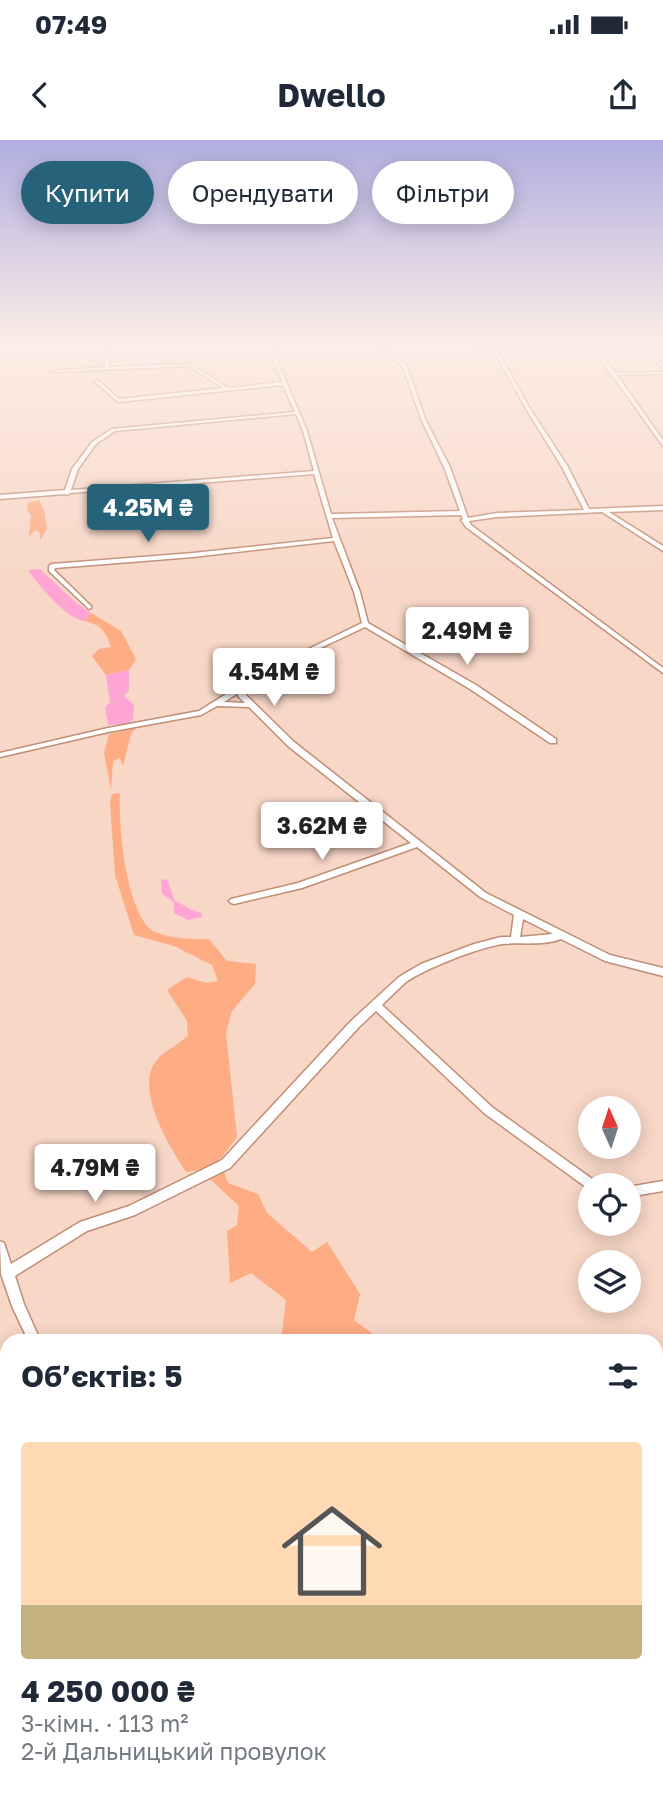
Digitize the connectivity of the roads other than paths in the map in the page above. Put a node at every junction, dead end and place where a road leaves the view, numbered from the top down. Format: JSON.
{"nodes":[{"id":1,"x":215,"y":421,"type":"edge"},
{"id":2,"x":299,"y":421,"type":"edge"},
{"id":3,"x":424,"y":421,"type":"edge"},
{"id":4,"x":535,"y":421,"type":"edge"},
{"id":5,"x":646,"y":421,"type":"edge"},
{"id":6,"x":663,"y":444,"type":"edge"},
{"id":7,"x":316,"y":472,"type":"junction"},
{"id":8,"x":67,"y":493,"type":"junction"},
{"id":9,"x":0,"y":497,"type":"edge"},
{"id":10,"x":663,"y":508,"type":"edge"},
{"id":11,"x":587,"y":511,"type":"junction"},
{"id":12,"x":604,"y":511,"type":"junction"},
{"id":13,"x":329,"y":516,"type":"junction"},
{"id":14,"x":463,"y":517,"type":"junction"},
{"id":15,"x":336,"y":539,"type":"junction"},
{"id":16,"x":663,"y":549,"type":"edge"},
{"id":17,"x":89,"y":607,"type":"dead end"},
{"id":18,"x":365,"y":624,"type":"junction"},
{"id":19,"x":663,"y":671,"type":"edge"},
{"id":20,"x":243,"y":688,"type":"junction"},
{"id":21,"x":216,"y":704,"type":"junction"},
{"id":22,"x":249,"y":705,"type":"junction"},
{"id":23,"x":553,"y":741,"type":"dead end"},
{"id":24,"x":0,"y":755,"type":"edge"},
{"id":25,"x":417,"y":844,"type":"junction"},
{"id":26,"x":234,"y":901,"type":"dead end"},
{"id":27,"x":519,"y":914,"type":"junction"},
{"id":28,"x":561,"y":936,"type":"junction"},
{"id":29,"x":515,"y":940,"type":"junction"},
{"id":30,"x":663,"y":972,"type":"edge"},
{"id":31,"x":375,"y":1003,"type":"junction"},
{"id":32,"x":578,"y":1176,"type":"edge"},
{"id":33,"x":663,"y":1186,"type":"edge"},
{"id":34,"x":641,"y":1190,"type":"edge"},
{"id":35,"x":0,"y":1247,"type":"edge"},
{"id":36,"x":7,"y":1274,"type":"junction"},
{"id":37,"x":32,"y":1334,"type":"edge"}],
"edges":[{"from":1,"to":8,"type":"street"},
{"from":2,"to":7,"type":"street"},
{"from":3,"to":14,"type":"street"},
{"from":4,"to":11,"type":"street"},
{"from":5,"to":6,"type":"street"},
{"from":7,"to":8,"type":"street"},
{"from":7,"to":13,"type":"street"},
{"from":8,"to":9,"type":"street"},
{"from":10,"to":12,"type":"street"},
{"from":11,"to":12,"type":"street"},
{"from":11,"to":14,"type":"street"},
{"from":12,"to":16,"type":"street"},
{"from":13,"to":14,"type":"street"},
{"from":13,"to":15,"type":"street"},
{"from":14,"to":19,"type":"street"},
{"from":15,"to":17,"type":"street"},
{"from":15,"to":18,"type":"street"},
{"from":18,"to":20,"type":"street"},
{"from":18,"to":23,"type":"street"},
{"from":20,"to":21,"type":"street"},
{"from":20,"to":22,"type":"street"},
{"from":21,"to":22,"type":"street"},
{"from":21,"to":24,"type":"street"},
{"from":22,"to":25,"type":"street"},
{"from":25,"to":26,"type":"street"},
{"from":25,"to":27,"type":"street"},
{"from":27,"to":28,"type":"street"},
{"from":27,"to":29,"type":"street"},
{"from":28,"to":29,"type":"street"},
{"from":28,"to":30,"type":"street"},
{"from":29,"to":31,"type":"street"},
{"from":31,"to":32,"type":"street"},
{"from":31,"to":36,"type":"street"},
{"from":33,"to":34,"type":"street"},
{"from":35,"to":36,"type":"street"},
{"from":36,"to":37,"type":"street"}]}
